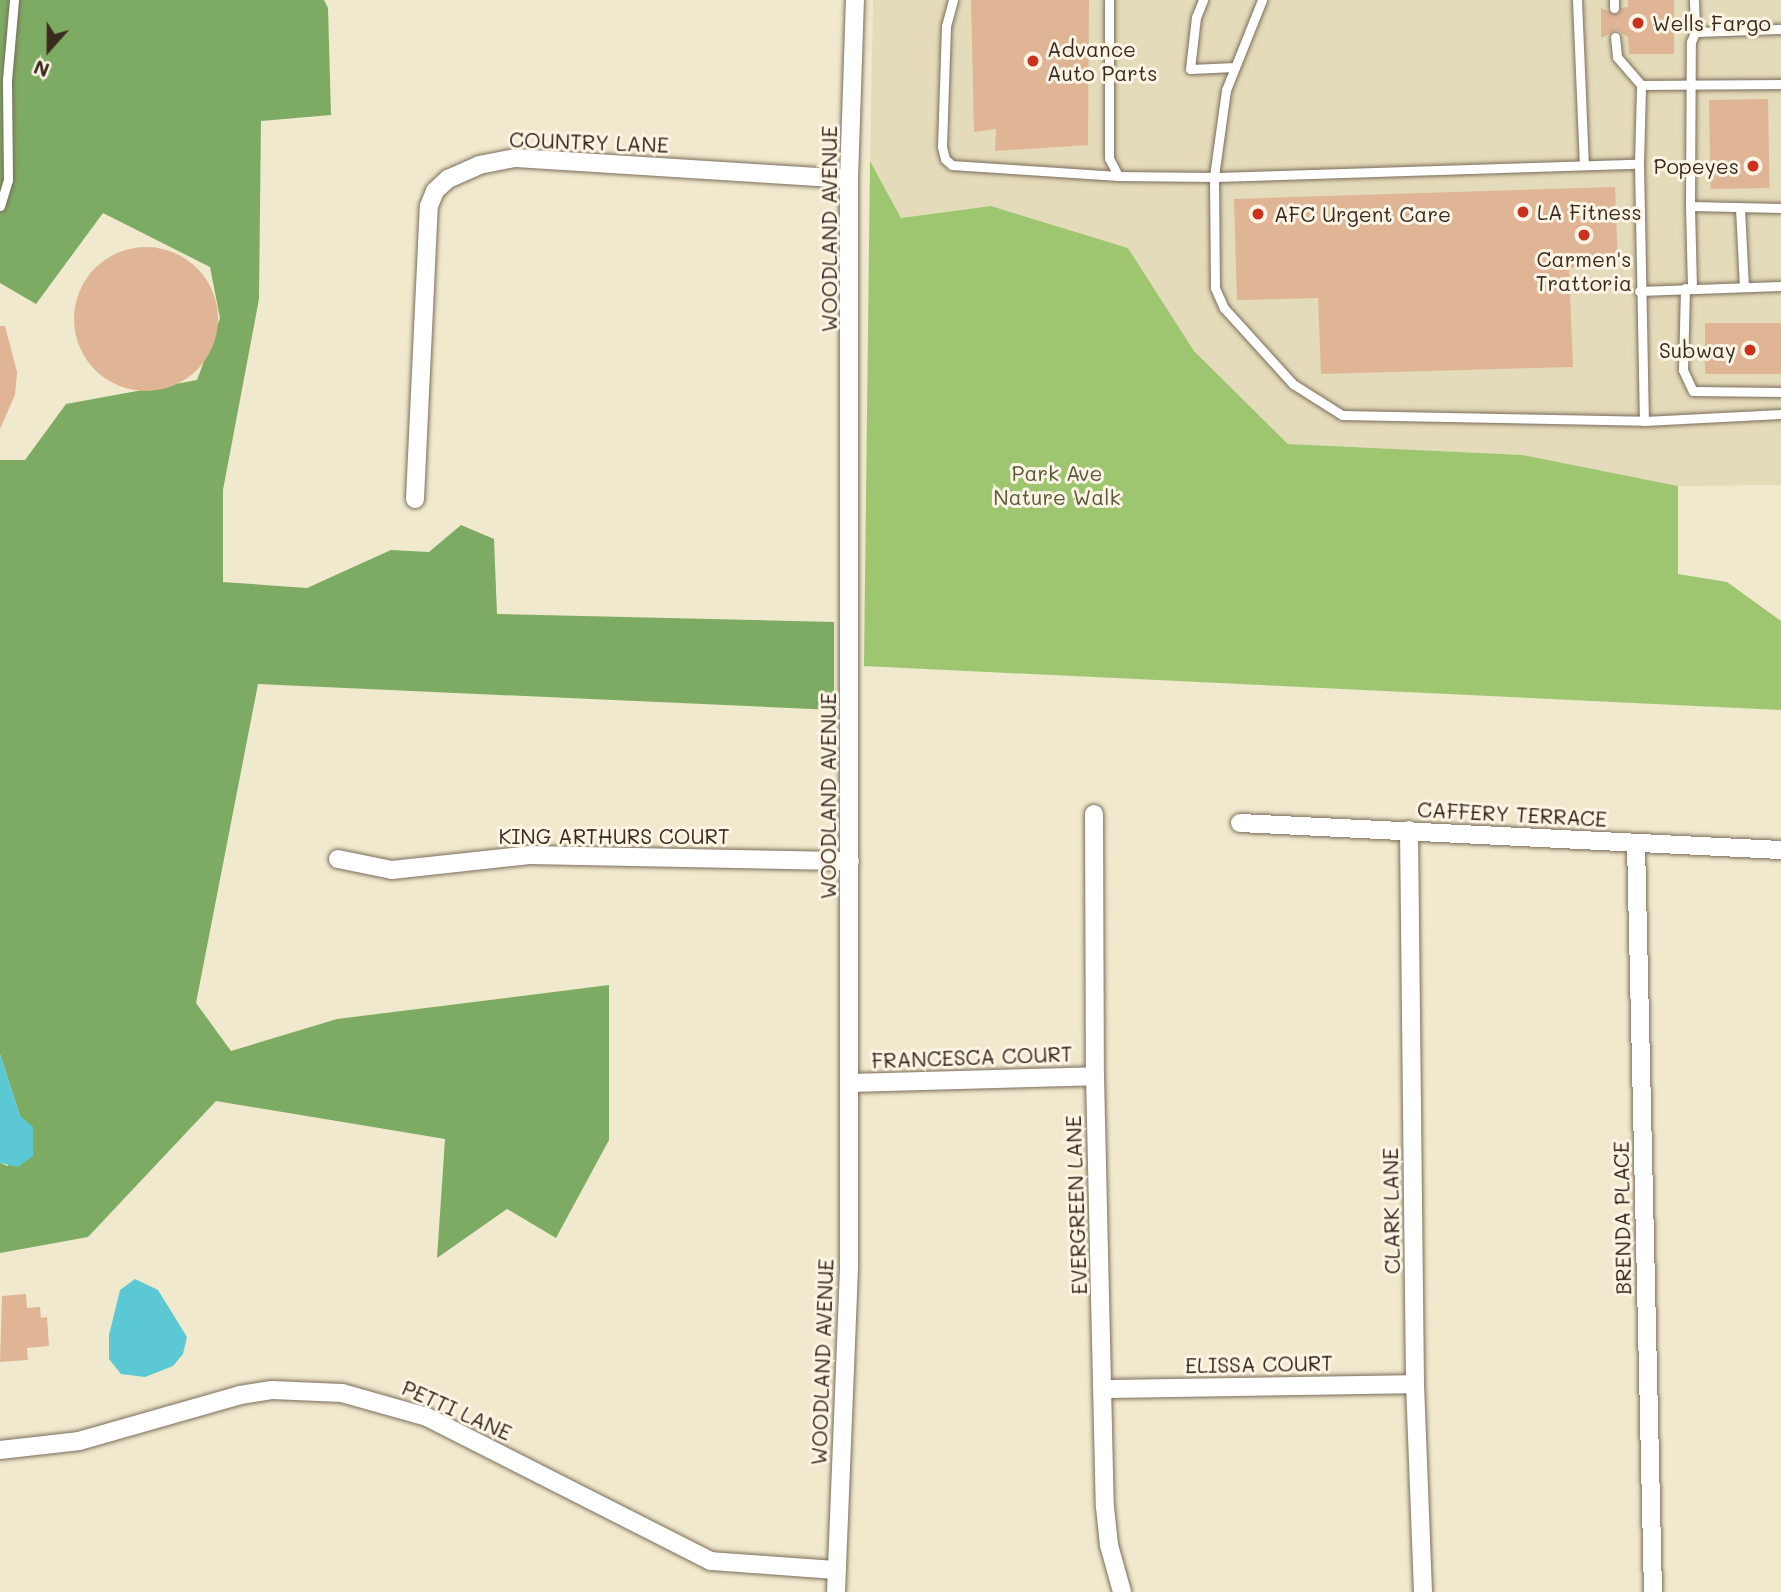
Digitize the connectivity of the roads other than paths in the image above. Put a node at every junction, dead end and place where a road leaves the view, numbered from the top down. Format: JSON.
{"nodes":[{"id":1,"x":14,"y":0,"type":"edge"},
{"id":2,"x":855,"y":0,"type":"edge"},
{"id":3,"x":953,"y":0,"type":"edge"},
{"id":4,"x":1109,"y":0,"type":"edge"},
{"id":5,"x":1203,"y":0,"type":"edge"},
{"id":6,"x":1262,"y":0,"type":"edge"},
{"id":7,"x":1577,"y":0,"type":"edge"},
{"id":8,"x":1694,"y":0,"type":"edge"},
{"id":9,"x":1781,"y":29,"type":"edge"},
{"id":10,"x":1695,"y":32,"type":"junction"},
{"id":11,"x":1615,"y":37,"type":"dead end"},
{"id":12,"x":1235,"y":67,"type":"junction"},
{"id":13,"x":1781,"y":84,"type":"edge"},
{"id":14,"x":1641,"y":85,"type":"junction"},
{"id":15,"x":1689,"y":85,"type":"junction"},
{"id":16,"x":1584,"y":164,"type":"junction"},
{"id":17,"x":1639,"y":164,"type":"junction"},
{"id":18,"x":1118,"y":176,"type":"junction"},
{"id":19,"x":1214,"y":177,"type":"junction"},
{"id":20,"x":849,"y":179,"type":"junction"},
{"id":21,"x":0,"y":206,"type":"edge"},
{"id":22,"x":1690,"y":206,"type":"junction"},
{"id":23,"x":1740,"y":208,"type":"junction"},
{"id":24,"x":1781,"y":208,"type":"edge"},
{"id":25,"x":1744,"y":286,"type":"junction"},
{"id":26,"x":1781,"y":286,"type":"edge"},
{"id":27,"x":1689,"y":288,"type":"junction"},
{"id":28,"x":1639,"y":291,"type":"junction"},
{"id":29,"x":1781,"y":392,"type":"edge"},
{"id":30,"x":1781,"y":414,"type":"edge"},
{"id":31,"x":1644,"y":421,"type":"junction"},
{"id":32,"x":415,"y":499,"type":"dead end"},
{"id":33,"x":1094,"y":814,"type":"dead end"},
{"id":34,"x":1240,"y":823,"type":"dead end"},
{"id":35,"x":1409,"y":830,"type":"junction"},
{"id":36,"x":1636,"y":844,"type":"junction"},
{"id":37,"x":1781,"y":850,"type":"edge"},
{"id":38,"x":338,"y":859,"type":"dead end"},
{"id":39,"x":850,"y":861,"type":"junction"},
{"id":40,"x":1095,"y":1076,"type":"junction"},
{"id":41,"x":850,"y":1083,"type":"junction"},
{"id":42,"x":1415,"y":1384,"type":"junction"},
{"id":43,"x":1104,"y":1389,"type":"junction"},
{"id":44,"x":0,"y":1450,"type":"edge"},
{"id":45,"x":837,"y":1570,"type":"junction"},
{"id":46,"x":836,"y":1592,"type":"edge"},
{"id":47,"x":1122,"y":1592,"type":"edge"},
{"id":48,"x":1423,"y":1592,"type":"edge"},
{"id":49,"x":1653,"y":1592,"type":"edge"}],
"edges":[{"from":1,"to":21,"type":"lane"},
{"from":2,"to":20,"type":"street","name":"WOODLAND AVENUE"},
{"from":3,"to":18,"type":"lane"},
{"from":4,"to":18,"type":"lane"},
{"from":5,"to":12,"type":"lane"},
{"from":6,"to":12,"type":"lane"},
{"from":7,"to":16,"type":"lane"},
{"from":8,"to":10,"type":"lane"},
{"from":9,"to":10,"type":"lane"},
{"from":10,"to":15,"type":"lane"},
{"from":11,"to":14,"type":"lane"},
{"from":12,"to":19,"type":"lane"},
{"from":13,"to":15,"type":"lane"},
{"from":14,"to":15,"type":"lane"},
{"from":14,"to":17,"type":"lane"},
{"from":15,"to":22,"type":"lane"},
{"from":16,"to":17,"type":"lane"},
{"from":16,"to":19,"type":"lane"},
{"from":17,"to":28,"type":"lane"},
{"from":18,"to":19,"type":"lane"},
{"from":19,"to":31,"type":"lane"},
{"from":20,"to":32,"type":"street","name":"COUNTRY LANE"},
{"from":20,"to":39,"type":"street","name":"WOODLAND AVENUE"},
{"from":22,"to":23,"type":"lane"},
{"from":22,"to":27,"type":"lane"},
{"from":23,"to":24,"type":"lane"},
{"from":23,"to":25,"type":"lane"},
{"from":25,"to":26,"type":"lane"},
{"from":25,"to":27,"type":"lane"},
{"from":27,"to":28,"type":"lane"},
{"from":27,"to":29,"type":"lane"},
{"from":28,"to":31,"type":"lane"},
{"from":30,"to":31,"type":"lane"},
{"from":33,"to":40,"type":"street","name":"EVERGREEN LANE"},
{"from":34,"to":35,"type":"street","name":"CAFFERY TERRACE"},
{"from":35,"to":36,"type":"street","name":"CAFFERY TERRACE"},
{"from":35,"to":42,"type":"street","name":"CLARK LANE"},
{"from":36,"to":37,"type":"street","name":"CAFFERY TERRACE"},
{"from":36,"to":49,"type":"street","name":"BRENDA PLACE"},
{"from":38,"to":39,"type":"street","name":"KING ARTHURS COURT"},
{"from":39,"to":41,"type":"street","name":"WOODLAND AVENUE"},
{"from":40,"to":41,"type":"street","name":"FRANCESCA COURT"},
{"from":40,"to":43,"type":"street","name":"EVERGREEN LANE"},
{"from":41,"to":45,"type":"street","name":"WOODLAND AVENUE"},
{"from":42,"to":43,"type":"street","name":"ELISSA COURT"},
{"from":42,"to":48,"type":"street","name":"CLARK LANE"},
{"from":43,"to":47,"type":"street","name":"EVERGREEN LANE"},
{"from":44,"to":45,"type":"street","name":"PETTI LANE"},
{"from":45,"to":46,"type":"street","name":"WOODLAND AVENUE"}]}
